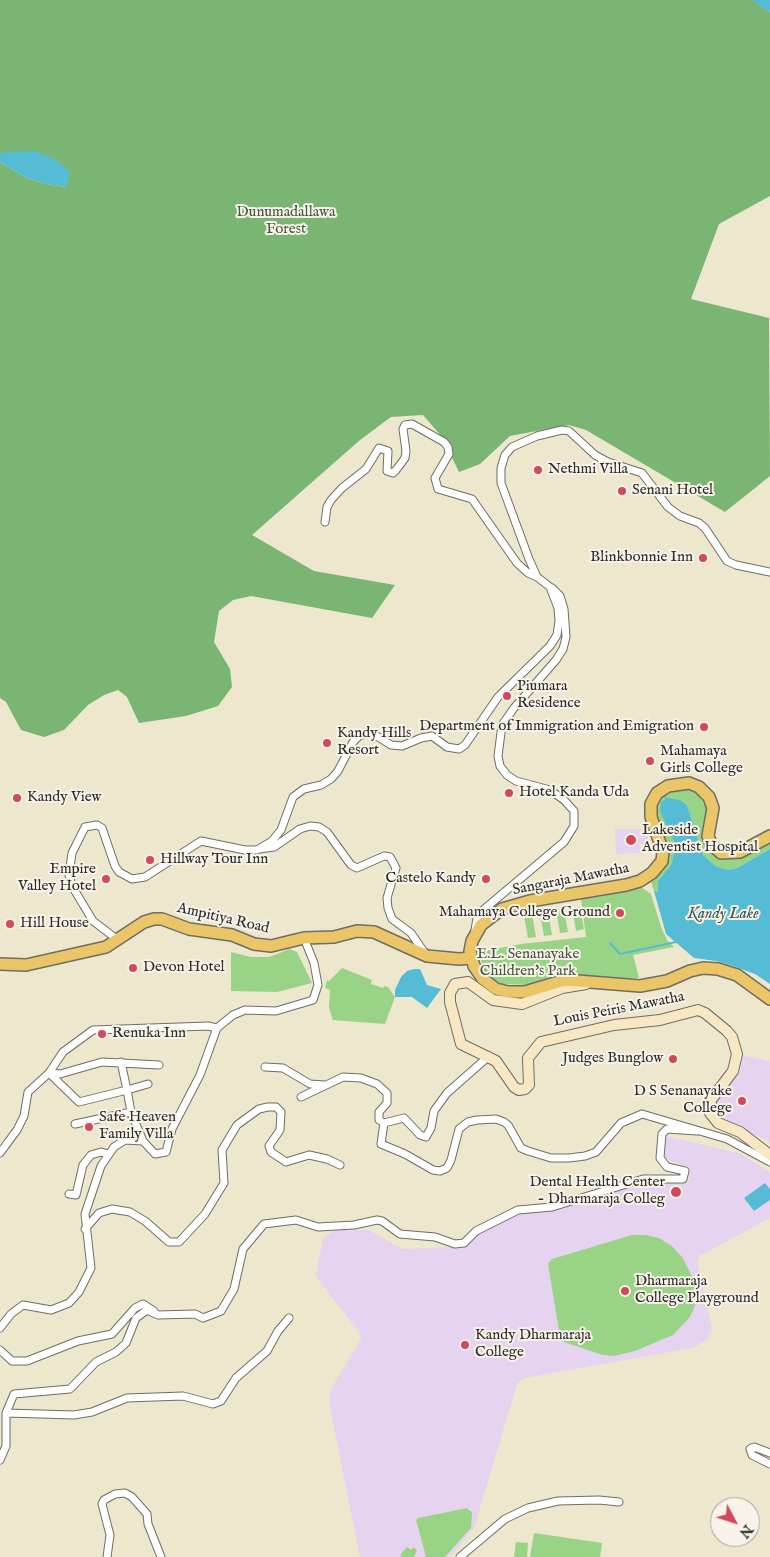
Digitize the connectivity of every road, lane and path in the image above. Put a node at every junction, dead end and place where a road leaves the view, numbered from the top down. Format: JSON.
{"nodes":[{"id":1,"x":325,"y":522,"type":"dead end"},
{"id":2,"x":770,"y":572,"type":"edge"},
{"id":3,"x":538,"y":577,"type":"junction"},
{"id":4,"x":550,"y":586,"type":"junction"},
{"id":5,"x":770,"y":836,"type":"edge"},
{"id":6,"x":256,"y":850,"type":"junction"},
{"id":7,"x":304,"y":938,"type":"junction"},
{"id":8,"x":474,"y":938,"type":"junction"},
{"id":9,"x":118,"y":940,"type":"junction"},
{"id":10,"x":427,"y":956,"type":"junction"},
{"id":11,"x":471,"y":958,"type":"junction"},
{"id":12,"x":0,"y":964,"type":"edge"},
{"id":13,"x":591,"y":982,"type":"junction"},
{"id":14,"x":770,"y":999,"type":"edge"},
{"id":15,"x":217,"y":1028,"type":"junction"},
{"id":16,"x":489,"y":1056,"type":"junction"},
{"id":17,"x":121,"y":1062,"type":"junction"},
{"id":18,"x":159,"y":1065,"type":"dead end"},
{"id":19,"x":265,"y":1068,"type":"dead end"},
{"id":20,"x":49,"y":1073,"type":"junction"},
{"id":21,"x":148,"y":1084,"type":"dead end"},
{"id":22,"x":324,"y":1085,"type":"junction"},
{"id":23,"x":127,"y":1090,"type":"junction"},
{"id":24,"x":301,"y":1097,"type":"dead end"},
{"id":25,"x":131,"y":1112,"type":"junction"},
{"id":26,"x":384,"y":1123,"type":"junction"},
{"id":27,"x":76,"y":1124,"type":"dead end"},
{"id":28,"x":697,"y":1131,"type":"junction"},
{"id":29,"x":143,"y":1141,"type":"junction"},
{"id":30,"x":0,"y":1152,"type":"edge"},
{"id":31,"x":108,"y":1154,"type":"junction"},
{"id":32,"x":770,"y":1155,"type":"edge"},
{"id":33,"x":770,"y":1162,"type":"edge"},
{"id":34,"x":340,"y":1165,"type":"dead end"},
{"id":35,"x":69,"y":1194,"type":"dead end"},
{"id":36,"x":85,"y":1229,"type":"junction"},
{"id":37,"x":158,"y":1314,"type":"junction"},
{"id":38,"x":289,"y":1318,"type":"dead end"},
{"id":39,"x":0,"y":1328,"type":"edge"},
{"id":40,"x":0,"y":1350,"type":"edge"},
{"id":41,"x":6,"y":1413,"type":"junction"},
{"id":42,"x":770,"y":1452,"type":"edge"},
{"id":43,"x":0,"y":1460,"type":"edge"},
{"id":44,"x":770,"y":1464,"type":"edge"},
{"id":45,"x":619,"y":1502,"type":"dead end"},
{"id":46,"x":107,"y":1557,"type":"edge"},
{"id":47,"x":161,"y":1557,"type":"edge"},
{"id":48,"x":460,"y":1557,"type":"edge"}],
"edges":[{"from":1,"to":3,"type":"street"},
{"from":2,"to":3,"type":"street"},
{"from":3,"to":4,"type":"street"},
{"from":4,"to":6,"type":"street"},
{"from":4,"to":8,"type":"street"},
{"from":5,"to":8,"type":"main road","name":"Sangaraja Mawatha"},
{"from":6,"to":9,"type":"street"},
{"from":6,"to":10,"type":"street"},
{"from":7,"to":9,"type":"main road","name":"Ampitiya Road"},
{"from":7,"to":10,"type":"main road","name":"Ampitiya Road"},
{"from":7,"to":15,"type":"street"},
{"from":8,"to":11,"type":"main road","name":"Sangaraja Mawatha"},
{"from":9,"to":12,"type":"main road","name":"Ampitiya Road"},
{"from":10,"to":11,"type":"main road","name":"Ampitiya Road"},
{"from":11,"to":13,"type":"main road"},
{"from":13,"to":14,"type":"main road"},
{"from":13,"to":16,"type":"main road","name":"Louis Peiris Mawatha"},
{"from":15,"to":20,"type":"street"},
{"from":15,"to":29,"type":"street"},
{"from":16,"to":26,"type":"street"},
{"from":16,"to":32,"type":"main road","name":"Louis Peiris Mawatha"},
{"from":17,"to":18,"type":"street"},
{"from":17,"to":20,"type":"street"},
{"from":17,"to":23,"type":"street"},
{"from":19,"to":22,"type":"street"},
{"from":20,"to":23,"type":"street"},
{"from":20,"to":30,"type":"street"},
{"from":21,"to":23,"type":"street"},
{"from":22,"to":24,"type":"street"},
{"from":22,"to":26,"type":"street"},
{"from":23,"to":25,"type":"street"},
{"from":25,"to":27,"type":"street"},
{"from":25,"to":29,"type":"street"},
{"from":26,"to":28,"type":"street"},
{"from":28,"to":33,"type":"street"},
{"from":28,"to":37,"type":"street"},
{"from":29,"to":31,"type":"street"},
{"from":31,"to":35,"type":"street"},
{"from":31,"to":36,"type":"street"},
{"from":34,"to":36,"type":"street"},
{"from":36,"to":39,"type":"street"},
{"from":37,"to":40,"type":"street"},
{"from":37,"to":41,"type":"street"},
{"from":38,"to":41,"type":"street"},
{"from":41,"to":43,"type":"street"},
{"from":42,"to":44,"type":"street"},
{"from":45,"to":48,"type":"street"},
{"from":46,"to":47,"type":"street"}]}
